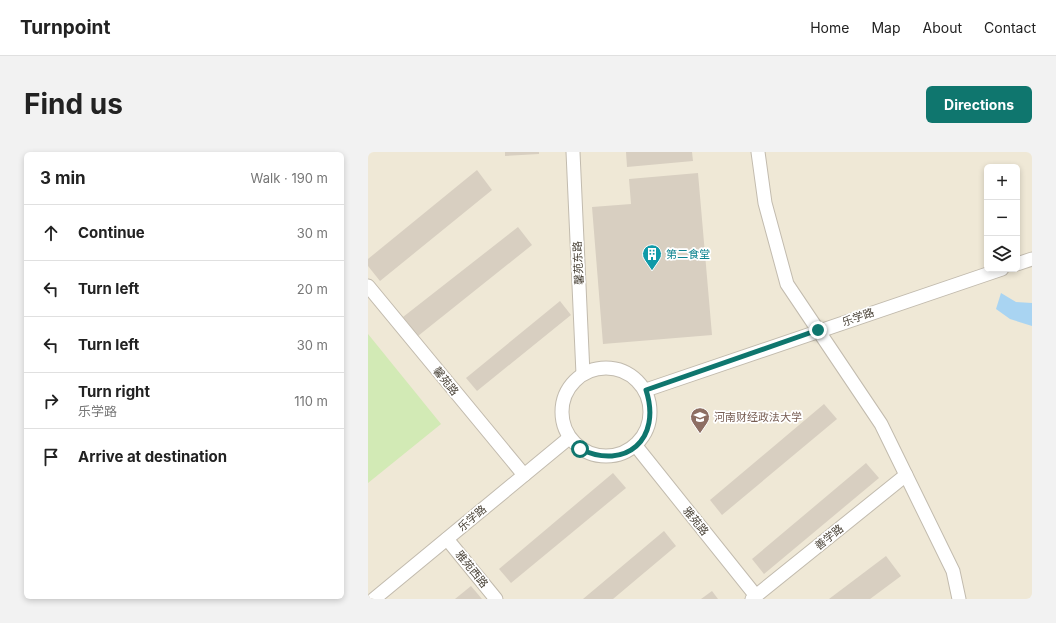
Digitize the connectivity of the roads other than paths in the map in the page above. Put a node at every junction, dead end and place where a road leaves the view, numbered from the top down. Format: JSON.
{"nodes":[{"id":1,"x":573,"y":152,"type":"edge"},
{"id":2,"x":758,"y":152,"type":"edge"},
{"id":3,"x":1032,"y":259,"type":"edge"},
{"id":4,"x":1020,"y":263,"type":"edge"},
{"id":5,"x":993,"y":272,"type":"edge"},
{"id":6,"x":368,"y":286,"type":"edge"},
{"id":7,"x":818,"y":330,"type":"junction"},
{"id":8,"x":583,"y":374,"type":"junction"},
{"id":9,"x":646,"y":390,"type":"junction"},
{"id":10,"x":570,"y":438,"type":"junction"},
{"id":11,"x":636,"y":446,"type":"junction"},
{"id":12,"x":524,"y":475,"type":"junction"},
{"id":13,"x":906,"y":475,"type":"junction"},
{"id":14,"x":448,"y":539,"type":"junction"},
{"id":15,"x":754,"y":597,"type":"edge"},
{"id":16,"x":374,"y":599,"type":"edge"},
{"id":17,"x":496,"y":599,"type":"edge"},
{"id":18,"x":959,"y":599,"type":"edge"}],
"edges":[{"from":1,"to":8,"type":"street","name":"馨苑东路"},
{"from":2,"to":7,"type":"street"},
{"from":3,"to":4,"type":"street"},
{"from":5,"to":7,"type":"street","name":"乐学路"},
{"from":6,"to":12,"type":"street","name":"馨苑路"},
{"from":7,"to":9,"type":"street","name":"乐学路"},
{"from":7,"to":13,"type":"street"},
{"from":8,"to":9,"type":"street"},
{"from":8,"to":10,"type":"street"},
{"from":9,"to":11,"type":"street"},
{"from":10,"to":11,"type":"street"},
{"from":10,"to":12,"type":"street","name":"乐学路"},
{"from":11,"to":15,"type":"street","name":"雅苑路"},
{"from":12,"to":14,"type":"street","name":"乐学路"},
{"from":13,"to":15,"type":"street","name":"善学路"},
{"from":13,"to":18,"type":"street"},
{"from":14,"to":16,"type":"street","name":"乐学路"},
{"from":14,"to":17,"type":"street","name":"雅苑西路"}]}
